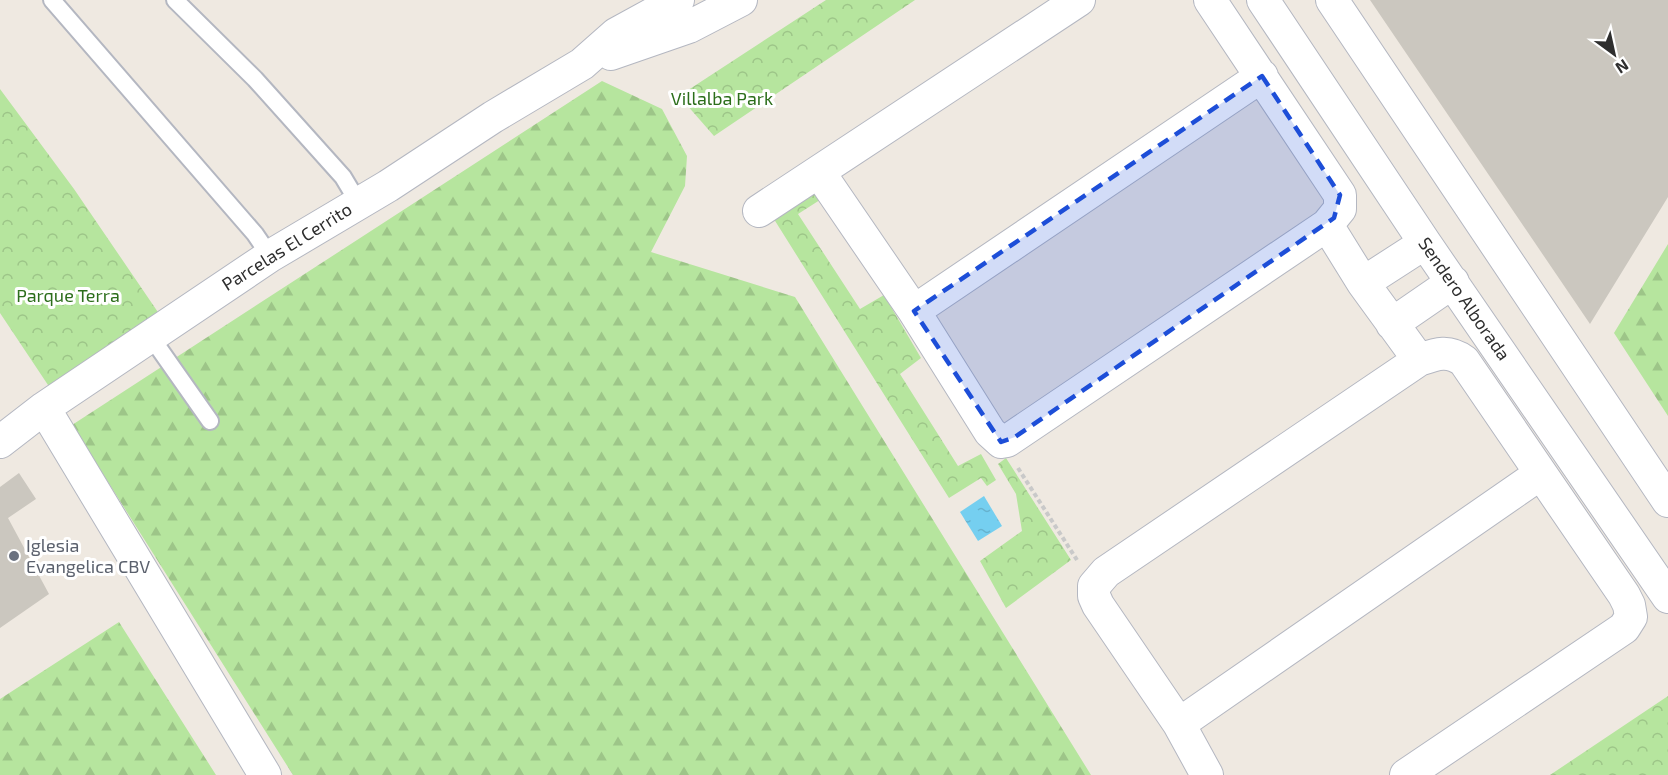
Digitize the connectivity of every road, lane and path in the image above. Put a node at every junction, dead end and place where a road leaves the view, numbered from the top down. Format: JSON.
{"nodes":[{"id":1,"x":52,"y":0,"type":"edge"},
{"id":2,"x":176,"y":0,"type":"edge"},
{"id":3,"x":678,"y":0,"type":"edge"},
{"id":4,"x":741,"y":0,"type":"edge"},
{"id":5,"x":1078,"y":0,"type":"edge"},
{"id":6,"x":1210,"y":0,"type":"edge"},
{"id":7,"x":1263,"y":0,"type":"edge"},
{"id":8,"x":1332,"y":0,"type":"edge"},
{"id":9,"x":582,"y":64,"type":"junction"},
{"id":10,"x":1262,"y":76,"type":"junction"},
{"id":11,"x":819,"y":172,"type":"junction"},
{"id":12,"x":358,"y":202,"type":"junction"},
{"id":13,"x":759,"y":211,"type":"dead end"},
{"id":14,"x":1327,"y":225,"type":"junction"},
{"id":15,"x":1425,"y":243,"type":"junction"},
{"id":16,"x":270,"y":256,"type":"junction"},
{"id":17,"x":1453,"y":282,"type":"junction"},
{"id":18,"x":1363,"y":284,"type":"junction"},
{"id":19,"x":914,"y":311,"type":"junction"},
{"id":20,"x":1392,"y":324,"type":"junction"},
{"id":21,"x":151,"y":337,"type":"junction"},
{"id":22,"x":1419,"y":360,"type":"junction"},
{"id":23,"x":44,"y":408,"type":"junction"},
{"id":24,"x":210,"y":421,"type":"dead end"},
{"id":25,"x":0,"y":442,"type":"edge"},
{"id":26,"x":1001,"y":442,"type":"junction"},
{"id":27,"x":1540,"y":474,"type":"junction"},
{"id":28,"x":1668,"y":501,"type":"edge"},
{"id":29,"x":1094,"y":586,"type":"junction"},
{"id":30,"x":1668,"y":597,"type":"edge"},
{"id":31,"x":1179,"y":724,"type":"junction"},
{"id":32,"x":265,"y":775,"type":"edge"},
{"id":33,"x":1207,"y":775,"type":"edge"},
{"id":34,"x":1406,"y":775,"type":"edge"}],
"edges":[{"from":1,"to":16,"type":"lane"},
{"from":2,"to":12,"type":"lane"},
{"from":3,"to":9,"type":"street","name":"Parcelas El Cerrito"},
{"from":4,"to":9,"type":"street","name":"Parcelas El Cerrito"},
{"from":5,"to":11,"type":"street"},
{"from":6,"to":10,"type":"street"},
{"from":7,"to":15,"type":"street","name":"Sendero Alborada"},
{"from":8,"to":28,"type":"street"},
{"from":9,"to":12,"type":"street","name":"Parcelas El Cerrito"},
{"from":10,"to":14,"type":"street"},
{"from":10,"to":19,"type":"street"},
{"from":11,"to":13,"type":"street"},
{"from":11,"to":19,"type":"street"},
{"from":12,"to":16,"type":"street","name":"Parcelas El Cerrito"},
{"from":14,"to":18,"type":"street"},
{"from":14,"to":26,"type":"street"},
{"from":15,"to":17,"type":"street","name":"Sendero Alborada"},
{"from":15,"to":18,"type":"street"},
{"from":16,"to":21,"type":"street","name":"Parcelas El Cerrito"},
{"from":17,"to":20,"type":"street"},
{"from":17,"to":30,"type":"street","name":"Sendero Alborada"},
{"from":18,"to":20,"type":"street"},
{"from":19,"to":26,"type":"street"},
{"from":20,"to":22,"type":"street"},
{"from":21,"to":23,"type":"street","name":"Parcelas El Cerrito"},
{"from":21,"to":24,"type":"lane"},
{"from":22,"to":27,"type":"street"},
{"from":22,"to":29,"type":"street"},
{"from":23,"to":25,"type":"street","name":"Parcelas El Cerrito"},
{"from":23,"to":32,"type":"street"},
{"from":26,"to":29,"type":"path"},
{"from":27,"to":31,"type":"street"},
{"from":27,"to":34,"type":"street"},
{"from":29,"to":31,"type":"street"},
{"from":31,"to":33,"type":"street"}]}
